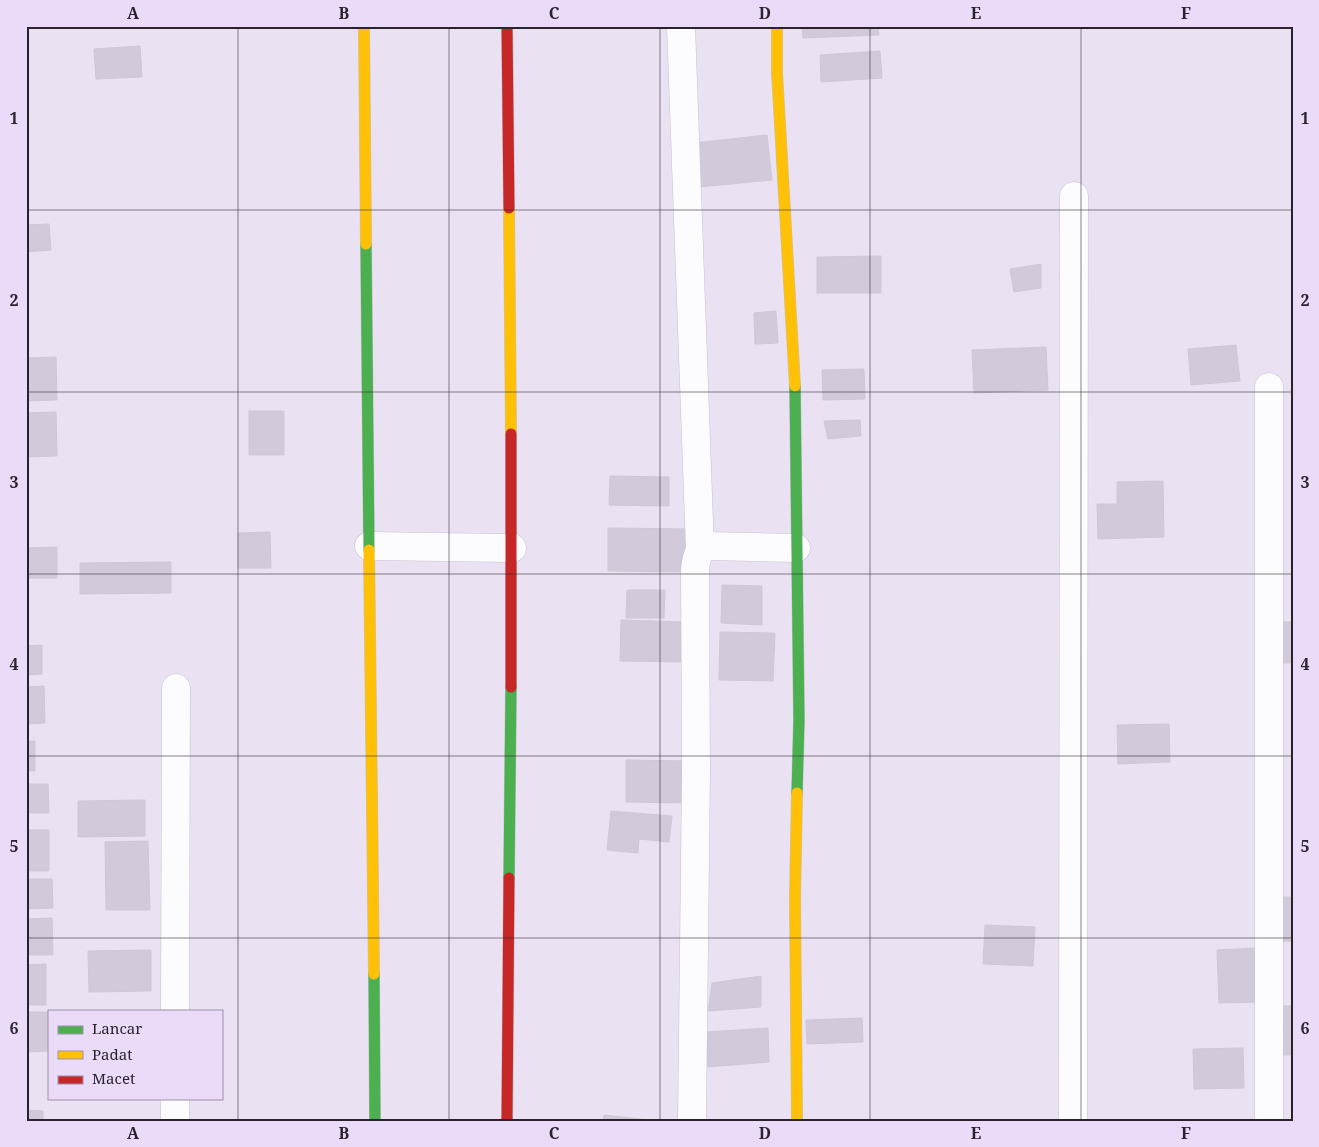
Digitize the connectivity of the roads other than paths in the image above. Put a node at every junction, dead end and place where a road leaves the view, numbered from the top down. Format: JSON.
{"nodes":[{"id":1,"x":364,"y":26,"type":"edge"},
{"id":2,"x":507,"y":26,"type":"edge"},
{"id":3,"x":681,"y":26,"type":"edge"},
{"id":4,"x":777,"y":26,"type":"edge"},
{"id":5,"x":1074,"y":196,"type":"dead end"},
{"id":6,"x":1269,"y":387,"type":"dead end"},
{"id":7,"x":370,"y":546,"type":"junction"},
{"id":8,"x":512,"y":548,"type":"junction"},
{"id":9,"x":796,"y":548,"type":"junction"},
{"id":10,"x":700,"y":550,"type":"junction"},
{"id":11,"x":176,"y":688,"type":"dead end"},
{"id":12,"x":175,"y":1010,"type":"edge"},
{"id":13,"x":175,"y":1100,"type":"edge"},
{"id":14,"x":175,"y":1121,"type":"edge"},
{"id":15,"x":375,"y":1121,"type":"edge"},
{"id":16,"x":507,"y":1121,"type":"edge"},
{"id":17,"x":692,"y":1121,"type":"edge"},
{"id":18,"x":798,"y":1121,"type":"edge"},
{"id":19,"x":1073,"y":1121,"type":"edge"},
{"id":20,"x":1269,"y":1121,"type":"edge"}],
"edges":[{"from":1,"to":7,"type":"street"},
{"from":2,"to":8,"type":"street"},
{"from":3,"to":10,"type":"street"},
{"from":4,"to":9,"type":"street"},
{"from":5,"to":19,"type":"street"},
{"from":6,"to":20,"type":"street"},
{"from":7,"to":8,"type":"street"},
{"from":7,"to":15,"type":"street"},
{"from":8,"to":16,"type":"street"},
{"from":9,"to":10,"type":"street"},
{"from":9,"to":18,"type":"street"},
{"from":10,"to":17,"type":"street"},
{"from":11,"to":12,"type":"street"},
{"from":13,"to":14,"type":"street"}]}
